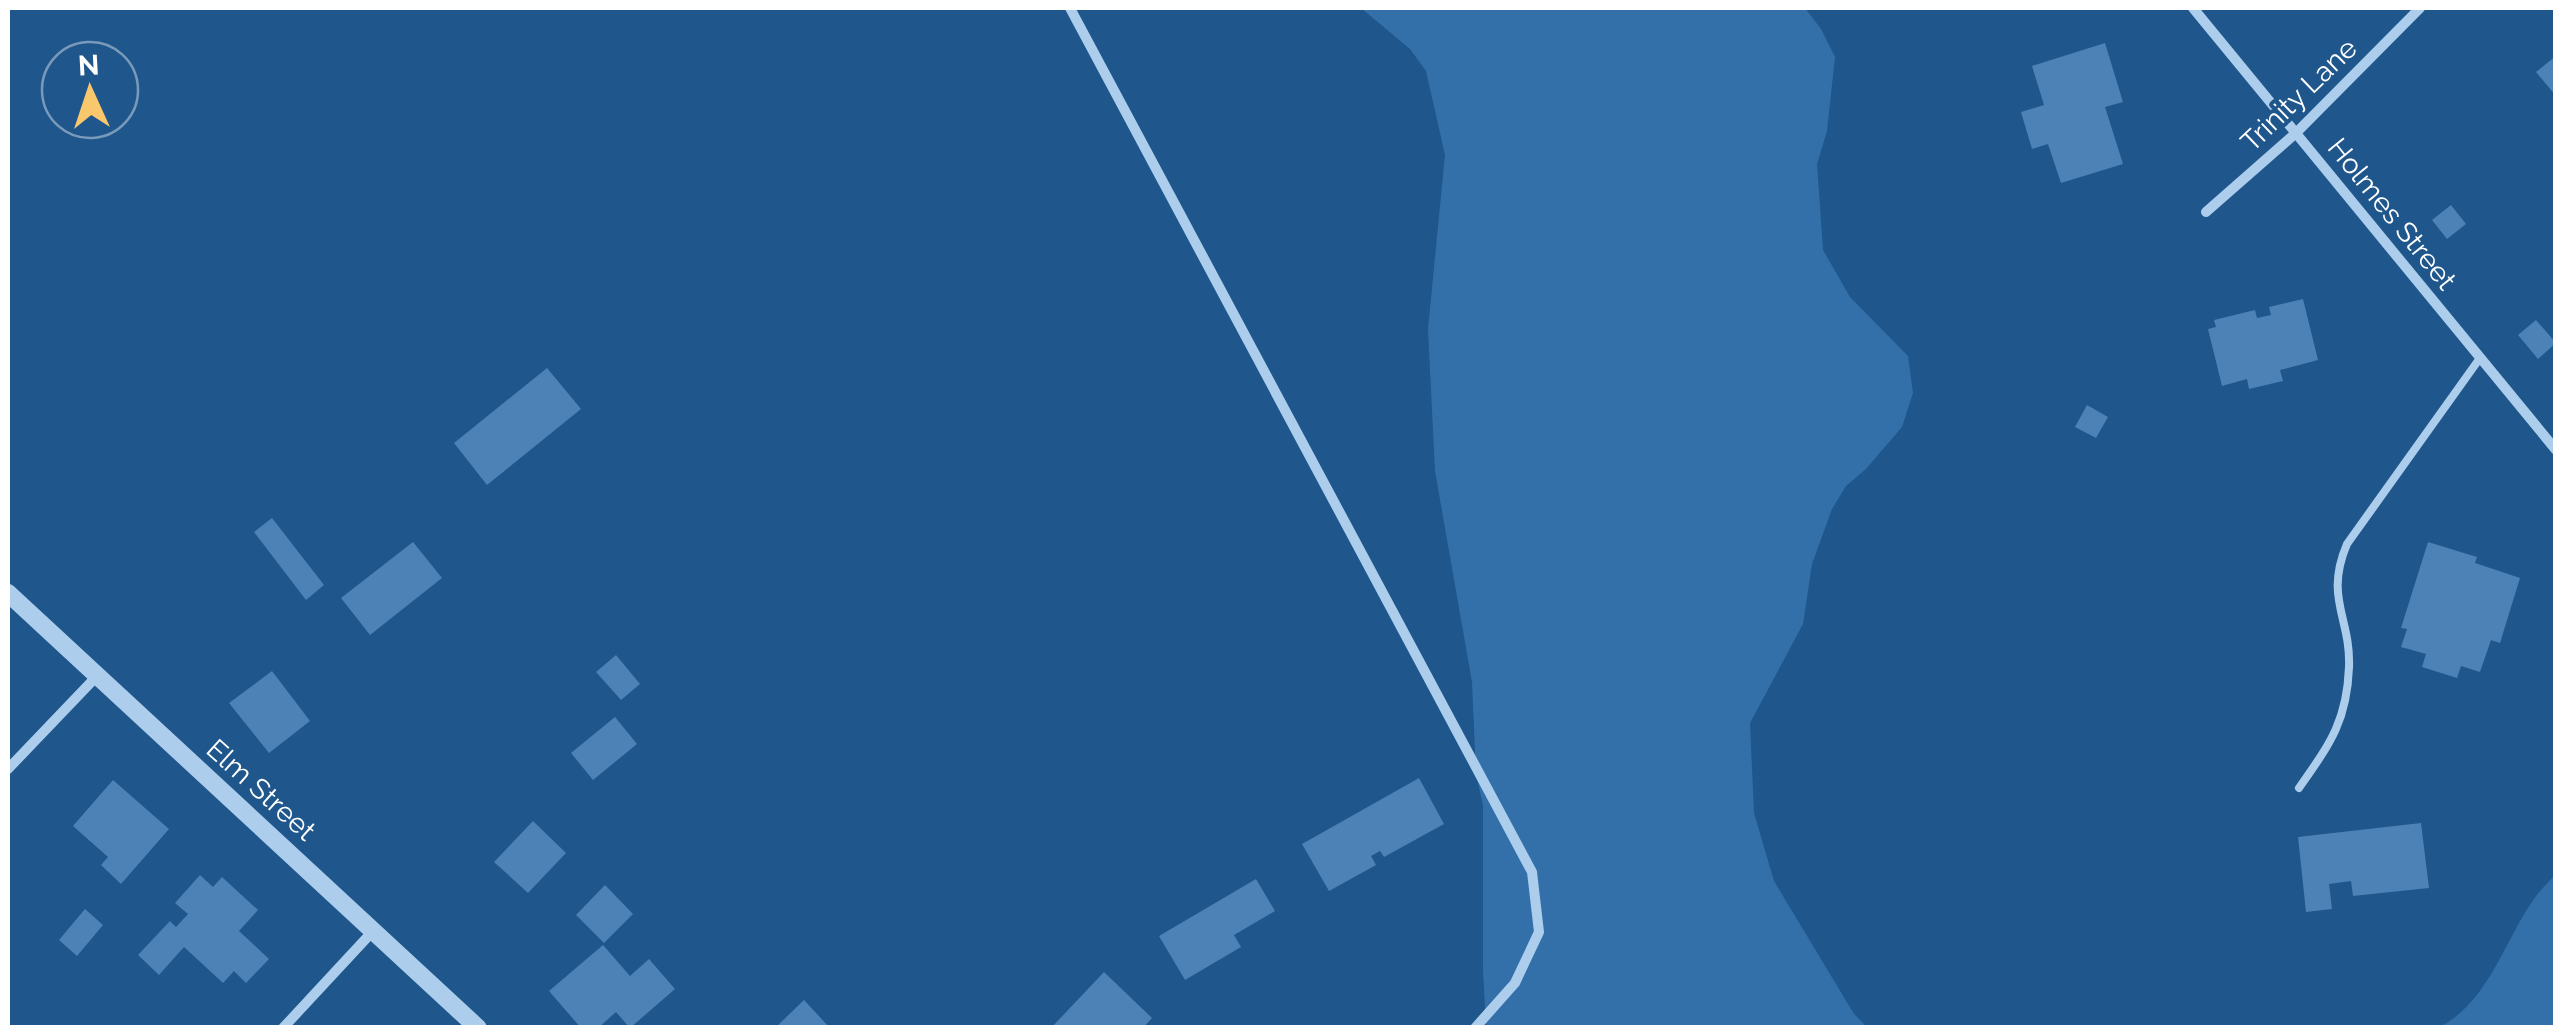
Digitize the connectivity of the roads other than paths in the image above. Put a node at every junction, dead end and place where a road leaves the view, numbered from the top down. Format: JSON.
{"nodes":[{"id":1,"x":1070,"y":8,"type":"edge"},
{"id":2,"x":2193,"y":8,"type":"edge"},
{"id":3,"x":2420,"y":8,"type":"edge"},
{"id":4,"x":2296,"y":134,"type":"junction"},
{"id":5,"x":2206,"y":212,"type":"dead end"},
{"id":6,"x":2480,"y":358,"type":"junction"},
{"id":7,"x":2556,"y":450,"type":"edge"},
{"id":8,"x":8,"y":593,"type":"edge"},
{"id":9,"x":96,"y":677,"type":"junction"},
{"id":10,"x":8,"y":769,"type":"edge"},
{"id":11,"x":2299,"y":788,"type":"dead end"},
{"id":12,"x":374,"y":930,"type":"junction"},
{"id":13,"x":284,"y":1028,"type":"edge"},
{"id":14,"x":478,"y":1028,"type":"edge"},
{"id":15,"x":1475,"y":1028,"type":"edge"}],
"edges":[{"from":1,"to":15,"type":"street"},
{"from":2,"to":4,"type":"street","name":"Holmes Street"},
{"from":3,"to":4,"type":"street","name":"Trinity Lane"},
{"from":4,"to":5,"type":"street","name":"Trinity Lane"},
{"from":4,"to":6,"type":"street","name":"Holmes Street"},
{"from":6,"to":7,"type":"street","name":"Holmes Street"},
{"from":6,"to":11,"type":"lane"},
{"from":8,"to":9,"type":"street","name":"Elm Street"},
{"from":9,"to":10,"type":"street"},
{"from":9,"to":12,"type":"street","name":"Elm Street"},
{"from":12,"to":13,"type":"street"},
{"from":12,"to":14,"type":"street","name":"Elm Street"}]}
